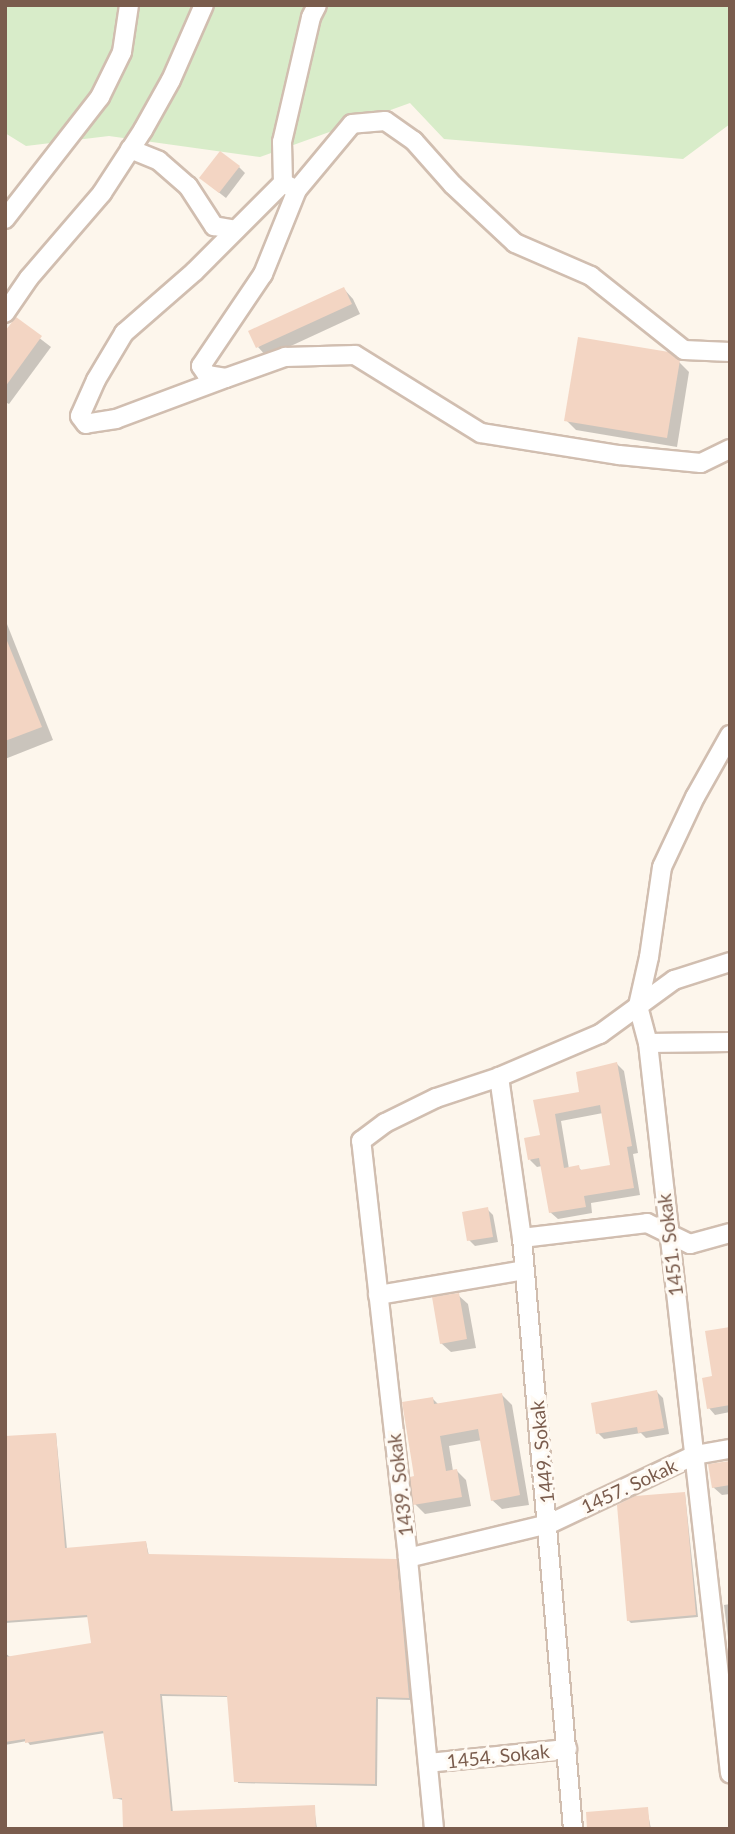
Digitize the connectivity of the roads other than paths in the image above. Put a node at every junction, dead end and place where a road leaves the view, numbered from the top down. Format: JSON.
{"nodes":[{"id":1,"x":129,"y":5,"type":"edge"},
{"id":2,"x":204,"y":5,"type":"edge"},
{"id":3,"x":317,"y":5,"type":"edge"},
{"id":4,"x":130,"y":149,"type":"junction"},
{"id":5,"x":290,"y":186,"type":"junction"},
{"id":6,"x":5,"y":219,"type":"edge"},
{"id":7,"x":236,"y":230,"type":"junction"},
{"id":8,"x":5,"y":313,"type":"edge"},
{"id":9,"x":730,"y":352,"type":"edge"},
{"id":10,"x":226,"y":378,"type":"junction"},
{"id":11,"x":730,"y":449,"type":"edge"},
{"id":12,"x":730,"y":735,"type":"edge"},
{"id":13,"x":730,"y":962,"type":"edge"},
{"id":14,"x":638,"y":1006,"type":"junction"},
{"id":15,"x":730,"y":1042,"type":"edge"},
{"id":16,"x":648,"y":1043,"type":"junction"},
{"id":17,"x":499,"y":1077,"type":"junction"},
{"id":18,"x":730,"y":1233,"type":"edge"},
{"id":19,"x":668,"y":1235,"type":"junction"},
{"id":20,"x":522,"y":1238,"type":"junction"},
{"id":21,"x":524,"y":1270,"type":"junction"},
{"id":22,"x":377,"y":1295,"type":"junction"},
{"id":23,"x":730,"y":1449,"type":"edge"},
{"id":24,"x":695,"y":1455,"type":"junction"},
{"id":25,"x":549,"y":1524,"type":"junction"},
{"id":26,"x":408,"y":1558,"type":"junction"},
{"id":27,"x":726,"y":1715,"type":"edge"},
{"id":28,"x":567,"y":1749,"type":"junction"},
{"id":29,"x":428,"y":1763,"type":"junction"},
{"id":30,"x":730,"y":1773,"type":"edge"},
{"id":31,"x":434,"y":1829,"type":"edge"},
{"id":32,"x":573,"y":1829,"type":"edge"}],
"edges":[{"from":1,"to":6,"type":"street"},
{"from":2,"to":4,"type":"street"},
{"from":3,"to":5,"type":"street"},
{"from":4,"to":7,"type":"street"},
{"from":4,"to":8,"type":"street"},
{"from":5,"to":7,"type":"street"},
{"from":5,"to":9,"type":"street"},
{"from":5,"to":10,"type":"street"},
{"from":7,"to":10,"type":"street"},
{"from":10,"to":11,"type":"street"},
{"from":12,"to":14,"type":"street","name":"1451. Sokak"},
{"from":13,"to":14,"type":"street"},
{"from":14,"to":16,"type":"street","name":"1451. Sokak"},
{"from":14,"to":17,"type":"street"},
{"from":15,"to":16,"type":"street"},
{"from":16,"to":19,"type":"street","name":"1451. Sokak"},
{"from":17,"to":20,"type":"street","name":"1449. Sokak"},
{"from":17,"to":22,"type":"street","name":"1439. Sokak"},
{"from":18,"to":19,"type":"street"},
{"from":19,"to":20,"type":"street"},
{"from":19,"to":24,"type":"street","name":"1451. Sokak"},
{"from":20,"to":21,"type":"street","name":"1449. Sokak"},
{"from":21,"to":22,"type":"street"},
{"from":21,"to":25,"type":"street","name":"1449. Sokak"},
{"from":22,"to":26,"type":"street","name":"1439. Sokak"},
{"from":23,"to":24,"type":"street","name":"1457. Sokak"},
{"from":24,"to":25,"type":"street","name":"1457. Sokak"},
{"from":24,"to":27,"type":"street","name":"1451. Sokak"},
{"from":25,"to":26,"type":"street","name":"1457. Sokak"},
{"from":25,"to":28,"type":"street","name":"1449. Sokak"},
{"from":26,"to":29,"type":"street","name":"1439. Sokak"},
{"from":27,"to":30,"type":"street","name":"1451. Sokak"},
{"from":28,"to":29,"type":"street","name":"1454. Sokak"},
{"from":28,"to":32,"type":"street","name":"1449. Sokak"},
{"from":29,"to":31,"type":"street","name":"1439. Sokak"}]}
